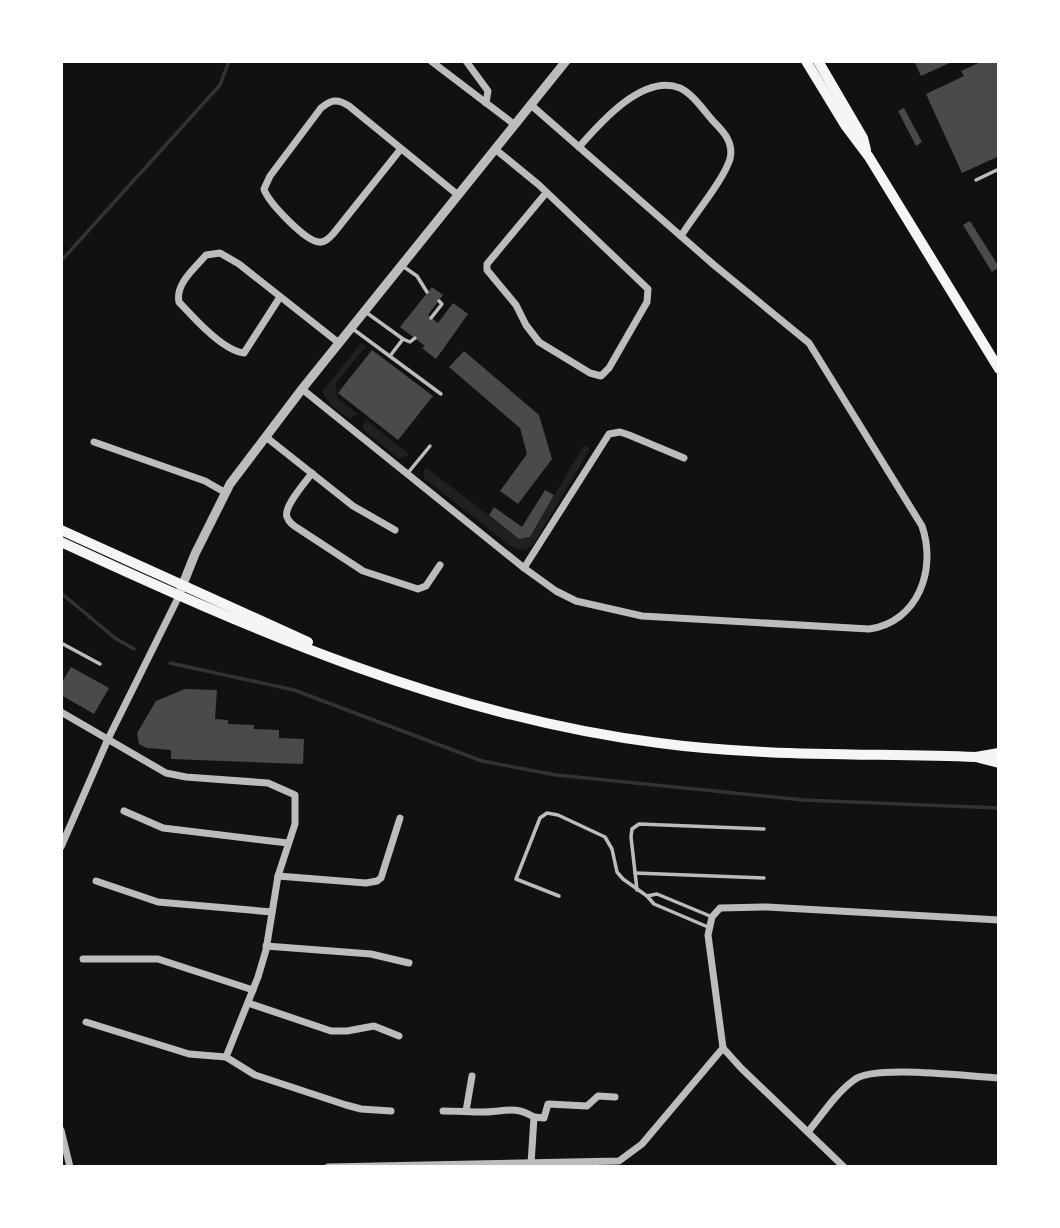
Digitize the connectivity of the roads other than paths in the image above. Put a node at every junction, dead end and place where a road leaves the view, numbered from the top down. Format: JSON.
{"nodes":[{"id":1,"x":431,"y":61,"type":"edge"},
{"id":2,"x":466,"y":61,"type":"edge"},
{"id":3,"x":566,"y":61,"type":"edge"},
{"id":4,"x":806,"y":61,"type":"edge"},
{"id":5,"x":818,"y":61,"type":"edge"},
{"id":6,"x":486,"y":103,"type":"junction"},
{"id":7,"x":531,"y":105,"type":"junction"},
{"id":8,"x":515,"y":125,"type":"junction"},
{"id":9,"x":579,"y":147,"type":"junction"},
{"id":10,"x":495,"y":149,"type":"junction"},
{"id":11,"x":400,"y":150,"type":"junction"},
{"id":12,"x":869,"y":157,"type":"junction"},
{"id":13,"x":999,"y":169,"type":"edge"},
{"id":14,"x":976,"y":180,"type":"dead end"},
{"id":15,"x":546,"y":193,"type":"junction"},
{"id":16,"x":458,"y":195,"type":"junction"},
{"id":17,"x":681,"y":236,"type":"junction"},
{"id":18,"x":402,"y":266,"type":"junction"},
{"id":19,"x":428,"y":292,"type":"dead end"},
{"id":20,"x":279,"y":297,"type":"junction"},
{"id":21,"x":439,"y":301,"type":"dead end"},
{"id":22,"x":365,"y":311,"type":"junction"},
{"id":23,"x":431,"y":318,"type":"dead end"},
{"id":24,"x":352,"y":328,"type":"junction"},
{"id":25,"x":415,"y":338,"type":"dead end"},
{"id":26,"x":403,"y":339,"type":"junction"},
{"id":27,"x":339,"y":343,"type":"junction"},
{"id":28,"x":390,"y":356,"type":"junction"},
{"id":29,"x":999,"y":369,"type":"edge"},
{"id":30,"x":302,"y":389,"type":"junction"},
{"id":31,"x":441,"y":394,"type":"dead end"},
{"id":32,"x":266,"y":437,"type":"junction"},
{"id":33,"x":94,"y":442,"type":"dead end"},
{"id":34,"x":430,"y":446,"type":"dead end"},
{"id":35,"x":684,"y":457,"type":"dead end"},
{"id":36,"x":312,"y":474,"type":"junction"},
{"id":37,"x":408,"y":474,"type":"junction"},
{"id":38,"x":226,"y":493,"type":"junction"},
{"id":39,"x":61,"y":530,"type":"edge"},
{"id":40,"x":395,"y":530,"type":"dead end"},
{"id":41,"x":61,"y":542,"type":"edge"},
{"id":42,"x":440,"y":565,"type":"dead end"},
{"id":43,"x":524,"y":568,"type":"junction"},
{"id":44,"x":181,"y":591,"type":"junction"},
{"id":45,"x":61,"y":646,"type":"edge"},
{"id":46,"x":100,"y":664,"type":"dead end"},
{"id":47,"x":61,"y":712,"type":"edge"},
{"id":48,"x":108,"y":739,"type":"junction"},
{"id":49,"x":999,"y":752,"type":"edge"},
{"id":50,"x":976,"y":757,"type":"junction"},
{"id":51,"x":999,"y":763,"type":"edge"},
{"id":52,"x":124,"y":811,"type":"dead end"},
{"id":53,"x":400,"y":818,"type":"dead end"},
{"id":54,"x":764,"y":829,"type":"dead end"},
{"id":55,"x":288,"y":843,"type":"junction"},
{"id":56,"x":61,"y":847,"type":"edge"},
{"id":57,"x":635,"y":873,"type":"junction"},
{"id":58,"x":278,"y":876,"type":"junction"},
{"id":59,"x":764,"y":878,"type":"dead end"},
{"id":60,"x":96,"y":881,"type":"dead end"},
{"id":61,"x":637,"y":890,"type":"junction"},
{"id":62,"x":559,"y":896,"type":"dead end"},
{"id":63,"x":647,"y":896,"type":"junction"},
{"id":64,"x":272,"y":912,"type":"junction"},
{"id":65,"x":712,"y":917,"type":"junction"},
{"id":66,"x":999,"y":920,"type":"edge"},
{"id":67,"x":708,"y":931,"type":"junction"},
{"id":68,"x":266,"y":946,"type":"junction"},
{"id":69,"x":83,"y":958,"type":"dead end"},
{"id":70,"x":409,"y":963,"type":"dead end"},
{"id":71,"x":253,"y":990,"type":"junction"},
{"id":72,"x":248,"y":1003,"type":"junction"},
{"id":73,"x":86,"y":1022,"type":"dead end"},
{"id":74,"x":399,"y":1036,"type":"dead end"},
{"id":75,"x":723,"y":1048,"type":"junction"},
{"id":76,"x":226,"y":1057,"type":"junction"},
{"id":77,"x":472,"y":1076,"type":"dead end"},
{"id":78,"x":999,"y":1079,"type":"edge"},
{"id":79,"x":615,"y":1097,"type":"dead end"},
{"id":80,"x":391,"y":1111,"type":"dead end"},
{"id":81,"x":443,"y":1111,"type":"dead end"},
{"id":82,"x":466,"y":1111,"type":"junction"},
{"id":83,"x":534,"y":1117,"type":"junction"},
{"id":84,"x":61,"y":1130,"type":"edge"},
{"id":85,"x":808,"y":1132,"type":"junction"},
{"id":86,"x":531,"y":1164,"type":"junction"},
{"id":87,"x":463,"y":1166,"type":"edge"},
{"id":88,"x":70,"y":1167,"type":"edge"},
{"id":89,"x":328,"y":1167,"type":"edge"},
{"id":90,"x":844,"y":1167,"type":"edge"}],
"edges":[{"from":1,"to":6,"type":"street"},
{"from":2,"to":6,"type":"street"},
{"from":3,"to":7,"type":"street"},
{"from":4,"to":12,"type":"main road"},
{"from":5,"to":12,"type":"main road"},
{"from":6,"to":8,"type":"street"},
{"from":7,"to":8,"type":"street"},
{"from":7,"to":9,"type":"street"},
{"from":8,"to":10,"type":"street"},
{"from":9,"to":17,"type":"street"},
{"from":9,"to":17,"type":"street"},
{"from":10,"to":15,"type":"street"},
{"from":10,"to":16,"type":"street"},
{"from":11,"to":11,"type":"street"},
{"from":11,"to":16,"type":"street"},
{"from":12,"to":29,"type":"main road"},
{"from":13,"to":14,"type":"lane"},
{"from":15,"to":15,"type":"street"},
{"from":16,"to":18,"type":"street"},
{"from":17,"to":43,"type":"street"},
{"from":18,"to":19,"type":"lane"},
{"from":18,"to":22,"type":"street"},
{"from":20,"to":20,"type":"street"},
{"from":20,"to":27,"type":"street"},
{"from":21,"to":23,"type":"lane"},
{"from":22,"to":24,"type":"street"},
{"from":22,"to":26,"type":"lane"},
{"from":24,"to":27,"type":"street"},
{"from":24,"to":28,"type":"lane"},
{"from":25,"to":26,"type":"lane"},
{"from":26,"to":28,"type":"lane"},
{"from":27,"to":30,"type":"street"},
{"from":28,"to":31,"type":"lane"},
{"from":30,"to":32,"type":"street"},
{"from":30,"to":37,"type":"street"},
{"from":32,"to":36,"type":"street"},
{"from":32,"to":38,"type":"street"},
{"from":33,"to":38,"type":"street"},
{"from":34,"to":37,"type":"lane"},
{"from":35,"to":43,"type":"street"},
{"from":36,"to":40,"type":"street"},
{"from":36,"to":42,"type":"street"},
{"from":37,"to":43,"type":"street"},
{"from":38,"to":44,"type":"street"},
{"from":39,"to":44,"type":"main road"},
{"from":41,"to":44,"type":"main road"},
{"from":44,"to":48,"type":"street"},
{"from":44,"to":50,"type":"main road"},
{"from":45,"to":46,"type":"lane"},
{"from":47,"to":48,"type":"street"},
{"from":48,"to":55,"type":"street"},
{"from":48,"to":56,"type":"street"},
{"from":49,"to":50,"type":"main road"},
{"from":50,"to":51,"type":"main road"},
{"from":52,"to":55,"type":"street"},
{"from":53,"to":58,"type":"street"},
{"from":54,"to":57,"type":"lane"},
{"from":55,"to":58,"type":"street"},
{"from":57,"to":59,"type":"lane"},
{"from":57,"to":61,"type":"lane"},
{"from":58,"to":64,"type":"street"},
{"from":60,"to":64,"type":"street"},
{"from":61,"to":62,"type":"lane"},
{"from":61,"to":63,"type":"lane"},
{"from":63,"to":65,"type":"lane"},
{"from":63,"to":67,"type":"lane"},
{"from":64,"to":68,"type":"street"},
{"from":65,"to":66,"type":"street"},
{"from":65,"to":67,"type":"street"},
{"from":67,"to":75,"type":"street"},
{"from":68,"to":70,"type":"street"},
{"from":68,"to":71,"type":"street"},
{"from":69,"to":71,"type":"street"},
{"from":71,"to":72,"type":"street"},
{"from":72,"to":74,"type":"street"},
{"from":72,"to":76,"type":"street"},
{"from":73,"to":76,"type":"street"},
{"from":75,"to":85,"type":"street"},
{"from":75,"to":86,"type":"street"},
{"from":76,"to":80,"type":"street"},
{"from":77,"to":82,"type":"street"},
{"from":78,"to":85,"type":"street"},
{"from":79,"to":83,"type":"street"},
{"from":81,"to":82,"type":"street"},
{"from":82,"to":83,"type":"street"},
{"from":83,"to":86,"type":"street"},
{"from":84,"to":88,"type":"street"},
{"from":85,"to":90,"type":"street"},
{"from":86,"to":87,"type":"street"},
{"from":87,"to":89,"type":"street"}]}
